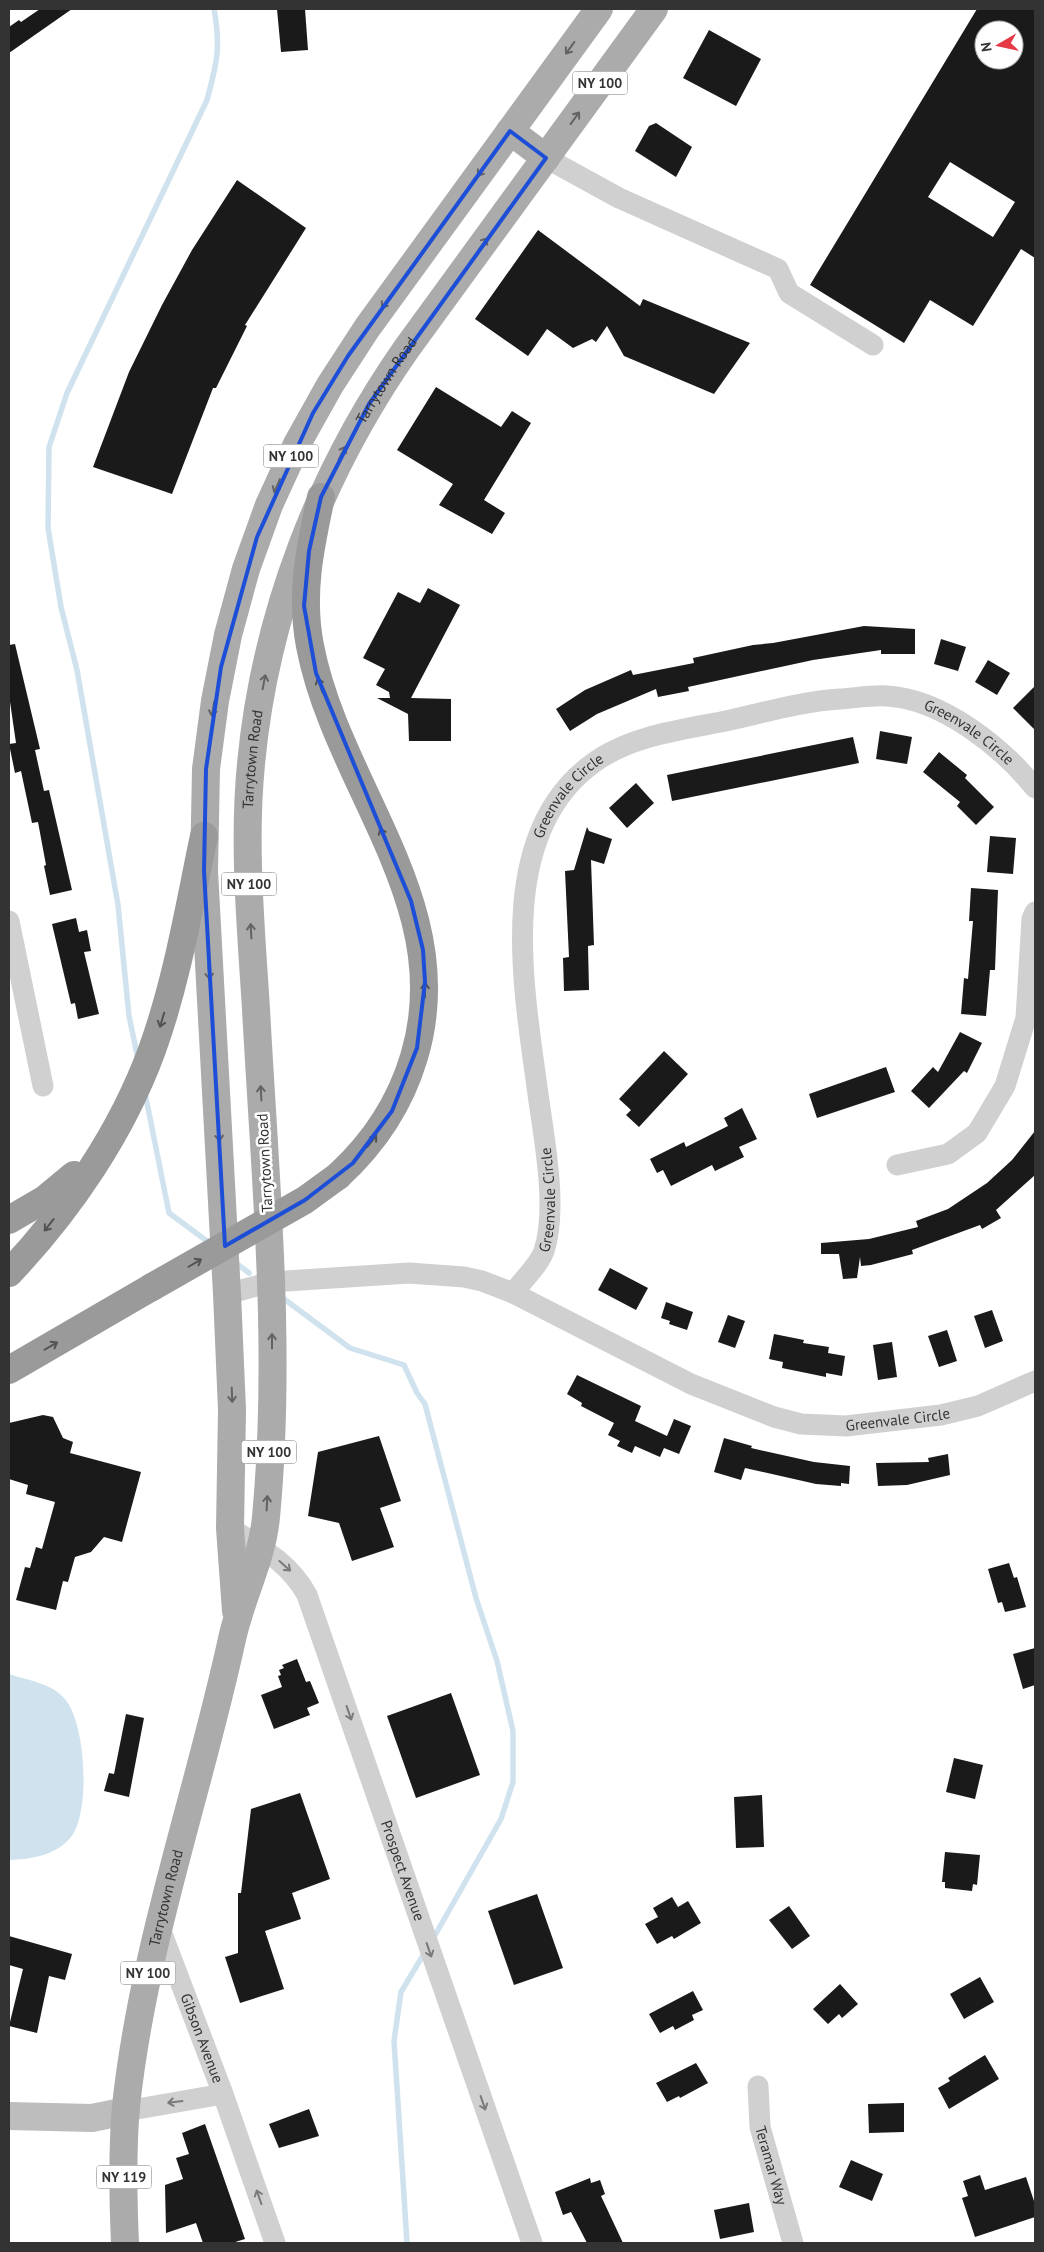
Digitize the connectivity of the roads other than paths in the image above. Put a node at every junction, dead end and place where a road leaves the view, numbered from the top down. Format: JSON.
{"nodes":[{"id":1,"x":599,"y":9,"type":"edge"},
{"id":2,"x":654,"y":9,"type":"edge"},
{"id":3,"x":510,"y":130,"type":"junction"},
{"id":4,"x":546,"y":158,"type":"junction"},
{"id":5,"x":873,"y":345,"type":"dead end"},
{"id":6,"x":321,"y":497,"type":"junction"},
{"id":7,"x":1035,"y":788,"type":"edge"},
{"id":8,"x":204,"y":836,"type":"junction"},
{"id":9,"x":1035,"y":912,"type":"edge"},
{"id":10,"x":9,"y":921,"type":"edge"},
{"id":11,"x":43,"y":1086,"type":"dead end"},
{"id":12,"x":132,"y":1096,"type":"junction"},
{"id":13,"x":897,"y":1165,"type":"dead end"},
{"id":14,"x":9,"y":1220,"type":"edge"},
{"id":15,"x":9,"y":1273,"type":"edge"},
{"id":16,"x":271,"y":1282,"type":"junction"},
{"id":17,"x":513,"y":1293,"type":"junction"},
{"id":18,"x":227,"y":1294,"type":"junction"},
{"id":19,"x":9,"y":1370,"type":"edge"},
{"id":20,"x":1035,"y":1381,"type":"edge"},
{"id":21,"x":230,"y":1528,"type":"junction"},
{"id":22,"x":261,"y":1549,"type":"junction"},
{"id":23,"x":237,"y":1617,"type":"junction"},
{"id":24,"x":159,"y":1926,"type":"junction"},
{"id":25,"x":758,"y":2086,"type":"dead end"},
{"id":26,"x":223,"y":2094,"type":"junction"},
{"id":27,"x":126,"y":2111,"type":"junction"},
{"id":28,"x":9,"y":2116,"type":"edge"},
{"id":29,"x":125,"y":2243,"type":"edge"},
{"id":30,"x":275,"y":2243,"type":"edge"},
{"id":31,"x":532,"y":2243,"type":"edge"},
{"id":32,"x":793,"y":2243,"type":"edge"}],
"edges":[{"from":1,"to":3,"type":"main road","name":"Tarrytown Road","number":"NY 100","one_way":true},
{"from":4,"to":2,"type":"main road","name":"Tarrytown Road","number":"NY 100","one_way":true},
{"from":3,"to":4,"type":"main road"},
{"from":3,"to":8,"type":"main road","name":"Tarrytown Road","number":"NY 100","one_way":true},
{"from":4,"to":5,"type":"street"},
{"from":6,"to":4,"type":"main road","name":"Tarrytown Road","number":"NY 100","one_way":true},
{"from":16,"to":6,"type":"main road","name":"Tarrytown Road","number":"NY 100","one_way":true},
{"from":19,"to":6,"type":"highway","one_way":true,"bridge":true},
{"from":7,"to":17,"type":"street","name":"Greenvale Circle"},
{"from":8,"to":12,"type":"highway","one_way":true},
{"from":8,"to":18,"type":"main road","name":"Tarrytown Road","number":"NY 100","one_way":true},
{"from":9,"to":13,"type":"street"},
{"from":10,"to":11,"type":"street"},
{"from":12,"to":14,"type":"highway"},
{"from":12,"to":15,"type":"highway","one_way":true},
{"from":16,"to":17,"type":"street","name":"Greenvale Circle"},
{"from":16,"to":18,"type":"street","name":"Greenvale Circle"},
{"from":22,"to":16,"type":"main road","name":"Tarrytown Road","number":"NY 100","one_way":true},
{"from":17,"to":20,"type":"street","name":"Greenvale Circle"},
{"from":18,"to":21,"type":"main road","name":"Tarrytown Road","number":"NY 100","one_way":true},
{"from":21,"to":22,"type":"street","name":"Prospect Avenue"},
{"from":21,"to":23,"type":"main road","name":"Tarrytown Road","number":"NY 100"},
{"from":22,"to":23,"type":"main road","name":"Tarrytown Road","number":"NY 100"},
{"from":22,"to":31,"type":"street","name":"Prospect Avenue","one_way":true},
{"from":23,"to":24,"type":"main road","name":"Tarrytown Road","number":"NY 100"},
{"from":24,"to":26,"type":"street","name":"Gibson Avenue"},
{"from":24,"to":27,"type":"main road","name":"Tarrytown Road","number":"NY 100"},
{"from":25,"to":32,"type":"street","name":"Teramar Way"},
{"from":26,"to":27,"type":"street","name":"Gibson Avenue","one_way":true},
{"from":30,"to":26,"type":"street","name":"Gibson Avenue","one_way":true},
{"from":27,"to":28,"type":"main road"},
{"from":27,"to":29,"type":"main road","name":"Tarrytown Road","number":"NY 119"}]}
